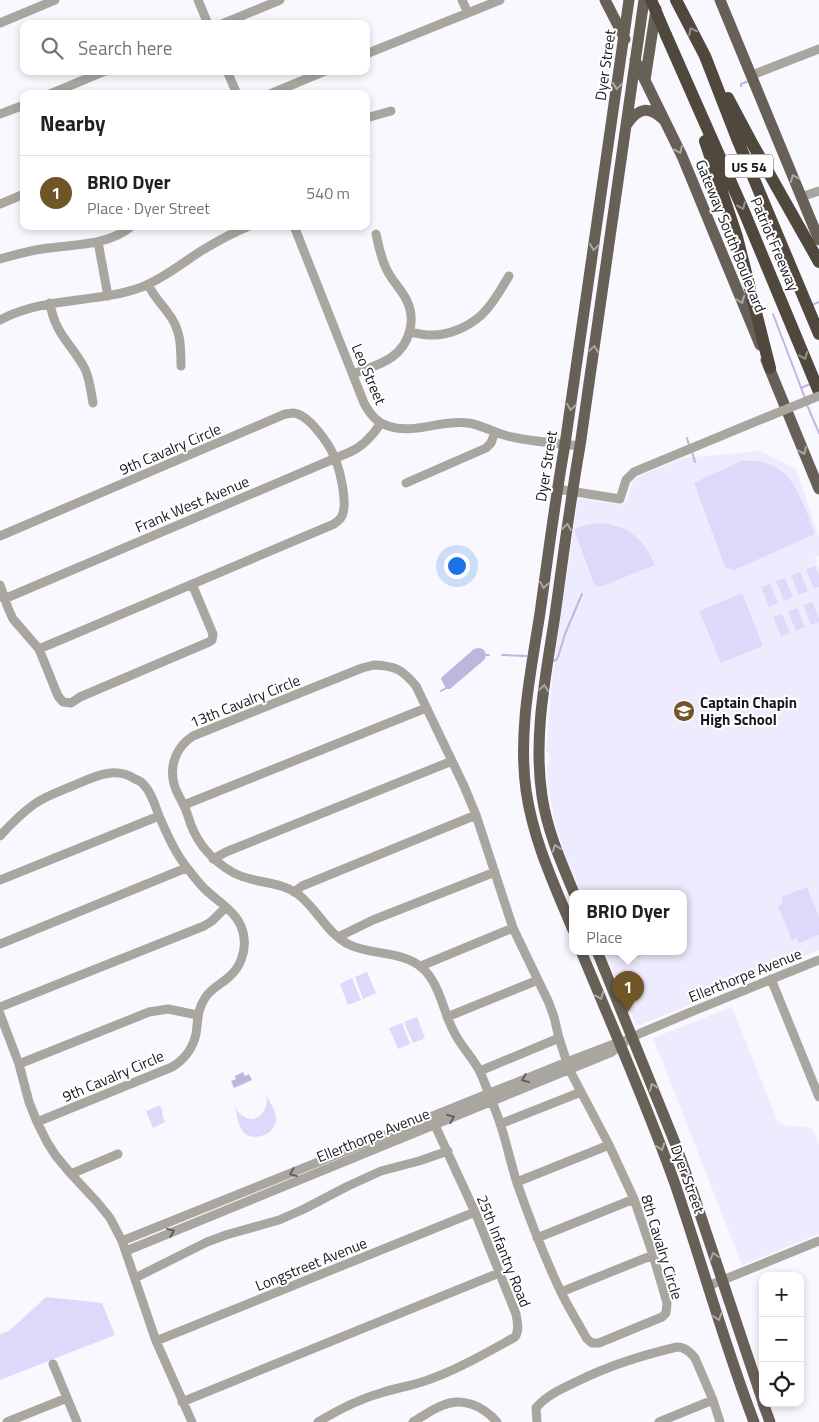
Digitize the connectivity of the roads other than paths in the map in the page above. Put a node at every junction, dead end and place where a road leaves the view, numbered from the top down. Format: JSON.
{"nodes":[{"id":1,"x":55,"y":0,"type":"edge"},
{"id":2,"x":198,"y":0,"type":"edge"},
{"id":3,"x":280,"y":0,"type":"edge"},
{"id":4,"x":462,"y":0,"type":"edge"},
{"id":5,"x":500,"y":0,"type":"edge"},
{"id":6,"x":605,"y":0,"type":"edge"},
{"id":7,"x":629,"y":0,"type":"edge"},
{"id":8,"x":644,"y":0,"type":"edge"},
{"id":9,"x":651,"y":0,"type":"edge"},
{"id":10,"x":658,"y":0,"type":"edge"},
{"id":11,"x":676,"y":0,"type":"edge"},
{"id":12,"x":720,"y":0,"type":"edge"},
{"id":13,"x":468,"y":13,"type":"junction"},
{"id":14,"x":206,"y":20,"type":"edge"},
{"id":15,"x":232,"y":20,"type":"edge"},
{"id":16,"x":0,"y":23,"type":"edge"},
{"id":17,"x":624,"y":38,"type":"junction"},
{"id":18,"x":819,"y":48,"type":"edge"},
{"id":19,"x":370,"y":52,"type":"edge"},
{"id":20,"x":705,"y":56,"type":"junction"},
{"id":21,"x":635,"y":59,"type":"junction"},
{"id":22,"x":679,"y":66,"type":"junction"},
{"id":23,"x":95,"y":75,"type":"edge"},
{"id":24,"x":230,"y":75,"type":"edge"},
{"id":25,"x":315,"y":75,"type":"edge"},
{"id":26,"x":752,"y":75,"type":"junction"},
{"id":27,"x":645,"y":81,"type":"junction"},
{"id":28,"x":60,"y":90,"type":"edge"},
{"id":29,"x":235,"y":90,"type":"edge"},
{"id":30,"x":280,"y":90,"type":"edge"},
{"id":31,"x":20,"y":106,"type":"edge"},
{"id":32,"x":391,"y":111,"type":"dead end"},
{"id":33,"x":0,"y":114,"type":"edge"},
{"id":34,"x":370,"y":117,"type":"edge"},
{"id":35,"x":666,"y":121,"type":"junction"},
{"id":36,"x":627,"y":124,"type":"junction"},
{"id":37,"x":819,"y":191,"type":"edge"},
{"id":38,"x":20,"y":196,"type":"edge"},
{"id":39,"x":801,"y":197,"type":"junction"},
{"id":40,"x":601,"y":199,"type":"junction"},
{"id":41,"x":616,"y":202,"type":"junction"},
{"id":42,"x":0,"y":204,"type":"edge"},
{"id":43,"x":125,"y":230,"type":"edge"},
{"id":44,"x":240,"y":230,"type":"edge"},
{"id":45,"x":296,"y":230,"type":"edge"},
{"id":46,"x":376,"y":234,"type":"dead end"},
{"id":47,"x":819,"y":240,"type":"edge"},
{"id":48,"x":98,"y":242,"type":"junction"},
{"id":49,"x":0,"y":259,"type":"edge"},
{"id":50,"x":819,"y":262,"type":"edge"},
{"id":51,"x":508,"y":276,"type":"dead end"},
{"id":52,"x":148,"y":284,"type":"junction"},
{"id":53,"x":108,"y":296,"type":"junction"},
{"id":54,"x":50,"y":304,"type":"junction"},
{"id":55,"x":0,"y":320,"type":"edge"},
{"id":56,"x":410,"y":332,"type":"junction"},
{"id":57,"x":819,"y":334,"type":"edge"},
{"id":58,"x":181,"y":366,"type":"dead end"},
{"id":59,"x":770,"y":368,"type":"junction"},
{"id":60,"x":353,"y":374,"type":"junction"},
{"id":61,"x":819,"y":394,"type":"edge"},
{"id":62,"x":93,"y":403,"type":"dead end"},
{"id":63,"x":380,"y":422,"type":"junction"},
{"id":64,"x":495,"y":432,"type":"junction"},
{"id":65,"x":565,"y":444,"type":"junction"},
{"id":66,"x":580,"y":446,"type":"junction"},
{"id":67,"x":335,"y":458,"type":"junction"},
{"id":68,"x":406,"y":483,"type":"dead end"},
{"id":69,"x":557,"y":489,"type":"junction"},
{"id":70,"x":819,"y":489,"type":"edge"},
{"id":71,"x":572,"y":492,"type":"junction"},
{"id":72,"x":0,"y":536,"type":"edge"},
{"id":73,"x":548,"y":556,"type":"junction"},
{"id":74,"x":563,"y":558,"type":"junction"},
{"id":75,"x":192,"y":584,"type":"junction"},
{"id":76,"x":0,"y":585,"type":"edge"},
{"id":77,"x":4,"y":599,"type":"junction"},
{"id":78,"x":39,"y":649,"type":"junction"},
{"id":79,"x":426,"y":708,"type":"junction"},
{"id":80,"x":524,"y":737,"type":"junction"},
{"id":81,"x":452,"y":761,"type":"junction"},
{"id":82,"x":543,"y":801,"type":"junction"},
{"id":83,"x":184,"y":805,"type":"junction"},
{"id":84,"x":476,"y":815,"type":"junction"},
{"id":85,"x":159,"y":816,"type":"junction"},
{"id":86,"x":0,"y":836,"type":"edge"},
{"id":87,"x":213,"y":859,"type":"junction"},
{"id":88,"x":186,"y":868,"type":"junction"},
{"id":89,"x":495,"y":872,"type":"junction"},
{"id":90,"x":0,"y":880,"type":"edge"},
{"id":91,"x":573,"y":890,"type":"edge"},
{"id":92,"x":294,"y":892,"type":"junction"},
{"id":93,"x":226,"y":907,"type":"junction"},
{"id":94,"x":569,"y":920,"type":"edge"},
{"id":95,"x":513,"y":928,"type":"junction"},
{"id":96,"x":338,"y":937,"type":"junction"},
{"id":97,"x":0,"y":944,"type":"edge"},
{"id":98,"x":584,"y":955,"type":"edge"},
{"id":99,"x":598,"y":955,"type":"edge"},
{"id":100,"x":819,"y":960,"type":"edge"},
{"id":101,"x":421,"y":966,"type":"junction"},
{"id":102,"x":538,"y":980,"type":"junction"},
{"id":103,"x":771,"y":980,"type":"junction"},
{"id":104,"x":0,"y":1007,"type":"edge"},
{"id":105,"x":0,"y":1014,"type":"edge"},
{"id":106,"x":197,"y":1014,"type":"junction"},
{"id":107,"x":446,"y":1017,"type":"junction"},
{"id":108,"x":559,"y":1038,"type":"junction"},
{"id":109,"x":625,"y":1041,"type":"junction"},
{"id":110,"x":19,"y":1064,"type":"junction"},
{"id":111,"x":568,"y":1066,"type":"junction"},
{"id":112,"x":480,"y":1071,"type":"junction"},
{"id":113,"x":581,"y":1092,"type":"junction"},
{"id":114,"x":491,"y":1097,"type":"junction"},
{"id":115,"x":819,"y":1097,"type":"edge"},
{"id":116,"x":432,"y":1121,"type":"junction"},
{"id":117,"x":37,"y":1122,"type":"junction"},
{"id":118,"x":500,"y":1124,"type":"junction"},
{"id":119,"x":609,"y":1144,"type":"junction"},
{"id":120,"x":448,"y":1151,"type":"junction"},
{"id":121,"x":118,"y":1154,"type":"dead end"},
{"id":122,"x":71,"y":1174,"type":"junction"},
{"id":123,"x":517,"y":1182,"type":"junction"},
{"id":124,"x":634,"y":1199,"type":"junction"},
{"id":125,"x":475,"y":1212,"type":"junction"},
{"id":126,"x":537,"y":1238,"type":"junction"},
{"id":127,"x":122,"y":1241,"type":"junction"},
{"id":128,"x":819,"y":1241,"type":"edge"},
{"id":129,"x":126,"y":1251,"type":"junction"},
{"id":130,"x":654,"y":1255,"type":"junction"},
{"id":131,"x":499,"y":1273,"type":"junction"},
{"id":132,"x":135,"y":1278,"type":"junction"},
{"id":133,"x":722,"y":1281,"type":"junction"},
{"id":134,"x":708,"y":1286,"type":"junction"},
{"id":135,"x":561,"y":1292,"type":"junction"},
{"id":136,"x":156,"y":1341,"type":"junction"},
{"id":137,"x":53,"y":1364,"type":"dead end"},
{"id":138,"x":759,"y":1391,"type":"edge"},
{"id":139,"x":67,"y":1398,"type":"junction"},
{"id":140,"x":712,"y":1400,"type":"junction"},
{"id":141,"x":182,"y":1402,"type":"junction"},
{"id":142,"x":764,"y":1407,"type":"edge"},
{"id":143,"x":8,"y":1422,"type":"edge"},
{"id":144,"x":76,"y":1422,"type":"edge"},
{"id":145,"x":192,"y":1422,"type":"edge"},
{"id":146,"x":318,"y":1422,"type":"edge"},
{"id":147,"x":413,"y":1422,"type":"edge"},
{"id":148,"x":497,"y":1422,"type":"edge"},
{"id":149,"x":537,"y":1422,"type":"edge"},
{"id":150,"x":659,"y":1422,"type":"edge"},
{"id":151,"x":720,"y":1422,"type":"edge"},
{"id":152,"x":754,"y":1422,"type":"edge"},
{"id":153,"x":770,"y":1422,"type":"edge"}],
"edges":[{"from":1,"to":16,"type":"street"},
{"from":2,"to":14,"type":"street"},
{"from":3,"to":15,"type":"street"},
{"from":4,"to":13,"type":"street"},
{"from":5,"to":13,"type":"street"},
{"from":6,"to":17,"type":"main road","name":"Gateway South Boulevard"},
{"from":7,"to":17,"type":"main road","name":"Dyer Street"},
{"from":8,"to":21,"type":"main road","name":"Dyer Street"},
{"from":9,"to":22,"type":"highway","name":"Patriot Freeway","number":"US 54","bridge":true},
{"from":10,"to":27,"type":"main road"},
{"from":20,"to":11,"type":"highway","name":"Patriot Freeway","number":"US 54","one_way":true},
{"from":12,"to":26,"type":"main road"},
{"from":13,"to":19,"type":"street"},
{"from":17,"to":21,"type":"main road","name":"Gateway South Boulevard"},
{"from":17,"to":40,"type":"main road","name":"Dyer Street","one_way":true},
{"from":18,"to":26,"type":"street"},
{"from":20,"to":50,"type":"highway"},
{"from":20,"to":57,"type":"highway","name":"Patriot Freeway","number":"US 54"},
{"from":21,"to":27,"type":"main road","name":"Gateway South Boulevard"},
{"from":21,"to":36,"type":"main road","name":"Dyer Street"},
{"from":22,"to":59,"type":"highway"},
{"from":22,"to":61,"type":"highway","name":"Patriot Freeway","number":"US 54","one_way":true},
{"from":23,"to":28,"type":"street"},
{"from":24,"to":29,"type":"street"},
{"from":25,"to":30,"type":"street"},
{"from":39,"to":26,"type":"main road","one_way":true},
{"from":27,"to":35,"type":"main road","name":"Gateway South Boulevard"},
{"from":31,"to":33,"type":"street"},
{"from":32,"to":34,"type":"street"},
{"from":35,"to":36,"type":"main road"},
{"from":35,"to":59,"type":"main road","name":"Gateway South Boulevard","one_way":true},
{"from":36,"to":41,"type":"main road","name":"Dyer Street"},
{"from":37,"to":39,"type":"street"},
{"from":38,"to":42,"type":"street"},
{"from":39,"to":47,"type":"main road"},
{"from":40,"to":41,"type":"main road"},
{"from":40,"to":65,"type":"main road","name":"Dyer Street","one_way":true},
{"from":66,"to":41,"type":"main road","name":"Dyer Street","one_way":true},
{"from":43,"to":48,"type":"street"},
{"from":44,"to":52,"type":"street"},
{"from":45,"to":60,"type":"street","name":"Leo Street"},
{"from":46,"to":56,"type":"street"},
{"from":48,"to":49,"type":"street"},
{"from":48,"to":53,"type":"street"},
{"from":51,"to":56,"type":"street"},
{"from":52,"to":53,"type":"street"},
{"from":52,"to":58,"type":"street"},
{"from":53,"to":54,"type":"street"},
{"from":54,"to":55,"type":"street"},
{"from":54,"to":62,"type":"street"},
{"from":56,"to":60,"type":"street"},
{"from":59,"to":70,"type":"main road","name":"Gateway South Boulevard","one_way":true},
{"from":60,"to":63,"type":"street","name":"Leo Street"},
{"from":61,"to":71,"type":"street","bridge":true},
{"from":63,"to":64,"type":"street","name":"Leo Street"},
{"from":63,"to":67,"type":"street","name":"Frank West Avenue"},
{"from":64,"to":65,"type":"street","name":"Leo Street"},
{"from":64,"to":68,"type":"street"},
{"from":65,"to":66,"type":"street","name":"Leo Street"},
{"from":65,"to":69,"type":"main road","name":"Dyer Street"},
{"from":66,"to":71,"type":"main road","name":"Dyer Street"},
{"from":67,"to":72,"type":"street","name":"9th Cavalry Circle"},
{"from":67,"to":75,"type":"street","name":"9th Cavalry Circle"},
{"from":67,"to":77,"type":"street","name":"Frank West Avenue"},
{"from":69,"to":71,"type":"street"},
{"from":69,"to":73,"type":"main road","name":"Dyer Street"},
{"from":74,"to":71,"type":"main road","name":"Dyer Street","one_way":true},
{"from":73,"to":74,"type":"main road"},
{"from":73,"to":80,"type":"main road","name":"Dyer Street","one_way":true},
{"from":82,"to":74,"type":"main road","name":"Dyer Street","one_way":true},
{"from":75,"to":78,"type":"street","name":"9th Cavalry Circle"},
{"from":75,"to":78,"type":"street"},
{"from":76,"to":77,"type":"street"},
{"from":77,"to":78,"type":"street"},
{"from":79,"to":81,"type":"street","name":"13th Cavalry Circle"},
{"from":79,"to":83,"type":"street"},
{"from":79,"to":83,"type":"street","name":"13th Cavalry Circle"},
{"from":80,"to":82,"type":"main road"},
{"from":80,"to":94,"type":"main road","name":"Dyer Street"},
{"from":81,"to":84,"type":"street","name":"13th Cavalry Circle"},
{"from":81,"to":87,"type":"street"},
{"from":91,"to":82,"type":"main road","name":"Dyer Street","one_way":true},
{"from":83,"to":87,"type":"street","name":"13th Cavalry Circle"},
{"from":84,"to":89,"type":"street","name":"13th Cavalry Circle"},
{"from":84,"to":92,"type":"street"},
{"from":85,"to":86,"type":"street","name":"9th Cavalry Circle"},
{"from":85,"to":88,"type":"street","name":"9th Cavalry Circle"},
{"from":85,"to":90,"type":"street"},
{"from":87,"to":92,"type":"street","name":"13th Cavalry Circle"},
{"from":88,"to":93,"type":"street","name":"9th Cavalry Circle"},
{"from":88,"to":97,"type":"street"},
{"from":89,"to":95,"type":"street","name":"13th Cavalry Circle"},
{"from":89,"to":96,"type":"street"},
{"from":92,"to":96,"type":"street","name":"13th Cavalry Circle"},
{"from":93,"to":104,"type":"street"},
{"from":93,"to":106,"type":"street","name":"9th Cavalry Circle"},
{"from":95,"to":101,"type":"street"},
{"from":95,"to":102,"type":"street","name":"13th Cavalry Circle"},
{"from":96,"to":101,"type":"street","name":"13th Cavalry Circle"},
{"from":98,"to":109,"type":"main road","name":"Dyer Street","one_way":true},
{"from":99,"to":109,"type":"main road","name":"Dyer Street"},
{"from":100,"to":103,"type":"street","name":"Ellerthorpe Avenue"},
{"from":101,"to":107,"type":"street"},
{"from":102,"to":107,"type":"street"},
{"from":102,"to":108,"type":"street","name":"13th Cavalry Circle"},
{"from":103,"to":109,"type":"street","name":"Ellerthorpe Avenue"},
{"from":103,"to":115,"type":"street"},
{"from":105,"to":110,"type":"street"},
{"from":106,"to":110,"type":"street"},
{"from":106,"to":117,"type":"street","name":"9th Cavalry Circle"},
{"from":107,"to":112,"type":"street"},
{"from":108,"to":111,"type":"street","name":"13th Cavalry Circle"},
{"from":108,"to":112,"type":"street"},
{"from":109,"to":111,"type":"street","name":"Ellerthorpe Avenue"},
{"from":133,"to":109,"type":"main road","name":"Dyer Street","one_way":true},
{"from":109,"to":134,"type":"main road","name":"Dyer Street","one_way":true},
{"from":110,"to":117,"type":"street"},
{"from":111,"to":113,"type":"street","name":"8th Cavalry Circle"},
{"from":111,"to":114,"type":"street","name":"Ellerthorpe Avenue"},
{"from":112,"to":114,"type":"street"},
{"from":113,"to":118,"type":"street"},
{"from":113,"to":119,"type":"street","name":"8th Cavalry Circle"},
{"from":114,"to":116,"type":"street","name":"Ellerthorpe Avenue"},
{"from":114,"to":118,"type":"street","name":"8th Cavalry Circle"},
{"from":116,"to":120,"type":"street","name":"25th Infantry Road"},
{"from":116,"to":127,"type":"street","name":"Ellerthorpe Avenue","one_way":true},
{"from":129,"to":116,"type":"street","name":"Ellerthorpe Avenue","one_way":true},
{"from":117,"to":122,"type":"street"},
{"from":118,"to":123,"type":"street","name":"8th Cavalry Circle"},
{"from":119,"to":123,"type":"street"},
{"from":119,"to":124,"type":"street","name":"8th Cavalry Circle"},
{"from":120,"to":125,"type":"street","name":"25th Infantry Road"},
{"from":120,"to":132,"type":"street"},
{"from":121,"to":122,"type":"street"},
{"from":122,"to":127,"type":"street"},
{"from":123,"to":126,"type":"street","name":"8th Cavalry Circle"},
{"from":124,"to":126,"type":"street"},
{"from":124,"to":130,"type":"street","name":"8th Cavalry Circle"},
{"from":125,"to":131,"type":"street","name":"25th Infantry Road"},
{"from":125,"to":136,"type":"street","name":"Longstreet Avenue"},
{"from":126,"to":135,"type":"street","name":"8th Cavalry Circle"},
{"from":127,"to":129,"type":"street"},
{"from":128,"to":133,"type":"street"},
{"from":129,"to":132,"type":"street"},
{"from":130,"to":135,"type":"street"},
{"from":130,"to":135,"type":"street","name":"8th Cavalry Circle"},
{"from":131,"to":141,"type":"street"},
{"from":131,"to":146,"type":"street","name":"25th Infantry Road"},
{"from":132,"to":136,"type":"street"},
{"from":133,"to":134,"type":"street"},
{"from":133,"to":138,"type":"main road","name":"Dyer Street"},
{"from":134,"to":152,"type":"main road","name":"Dyer Street","one_way":true},
{"from":136,"to":141,"type":"street"},
{"from":137,"to":139,"type":"street"},
{"from":139,"to":143,"type":"street"},
{"from":139,"to":144,"type":"street"},
{"from":140,"to":149,"type":"street"},
{"from":140,"to":150,"type":"street"},
{"from":140,"to":151,"type":"street"},
{"from":141,"to":145,"type":"street"},
{"from":142,"to":153,"type":"main road","name":"Dyer Street"},
{"from":147,"to":148,"type":"street"}]}
